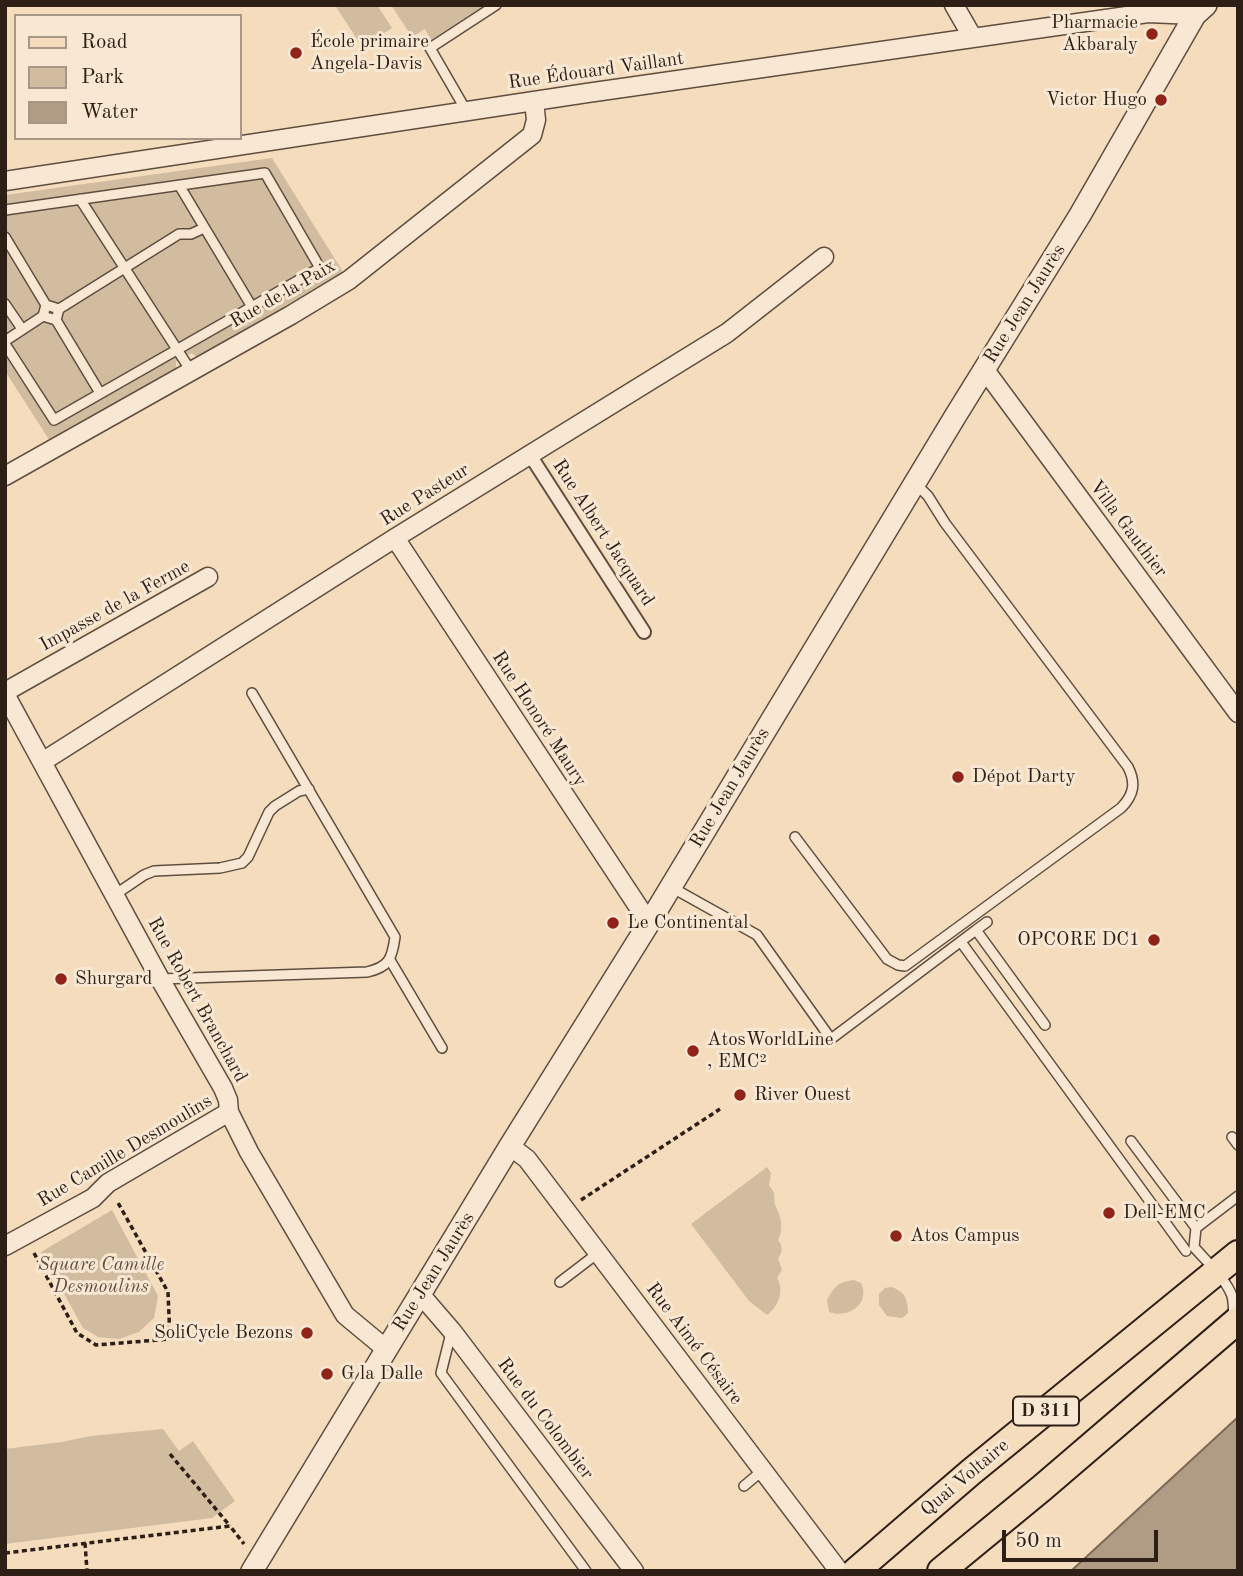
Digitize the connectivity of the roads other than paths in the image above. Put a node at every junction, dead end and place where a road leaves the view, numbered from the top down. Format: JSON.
{"nodes":[{"id":1,"x":496,"y":5,"type":"edge"},
{"id":2,"x":954,"y":5,"type":"edge"},
{"id":3,"x":1195,"y":9,"type":"edge"},
{"id":4,"x":973,"y":38,"type":"junction"},
{"id":5,"x":534,"y":101,"type":"junction"},
{"id":6,"x":467,"y":111,"type":"junction"},
{"id":7,"x":5,"y":181,"type":"edge"},
{"id":8,"x":179,"y":185,"type":"junction"},
{"id":9,"x":80,"y":199,"type":"junction"},
{"id":10,"x":5,"y":210,"type":"edge"},
{"id":11,"x":204,"y":228,"type":"junction"},
{"id":12,"x":5,"y":237,"type":"edge"},
{"id":13,"x":824,"y":257,"type":"dead end"},
{"id":14,"x":124,"y":268,"type":"junction"},
{"id":15,"x":5,"y":304,"type":"edge"},
{"id":16,"x":46,"y":305,"type":"junction"},
{"id":17,"x":252,"y":307,"type":"junction"},
{"id":18,"x":59,"y":309,"type":"junction"},
{"id":19,"x":43,"y":316,"type":"junction"},
{"id":20,"x":56,"y":320,"type":"junction"},
{"id":21,"x":22,"y":330,"type":"junction"},
{"id":22,"x":5,"y":342,"type":"edge"},
{"id":23,"x":177,"y":349,"type":"junction"},
{"id":24,"x":985,"y":370,"type":"junction"},
{"id":25,"x":191,"y":371,"type":"junction"},
{"id":26,"x":100,"y":393,"type":"junction"},
{"id":27,"x":530,"y":454,"type":"junction"},
{"id":28,"x":5,"y":476,"type":"edge"},
{"id":29,"x":915,"y":483,"type":"junction"},
{"id":30,"x":395,"y":538,"type":"junction"},
{"id":31,"x":208,"y":577,"type":"dead end"},
{"id":32,"x":644,"y":632,"type":"dead end"},
{"id":33,"x":5,"y":693,"type":"edge"},
{"id":34,"x":252,"y":693,"type":"dead end"},
{"id":35,"x":1238,"y":713,"type":"edge"},
{"id":36,"x":42,"y":762,"type":"junction"},
{"id":37,"x":309,"y":789,"type":"junction"},
{"id":38,"x":795,"y":836,"type":"dead end"},
{"id":39,"x":671,"y":887,"type":"junction"},
{"id":40,"x":116,"y":894,"type":"junction"},
{"id":41,"x":987,"y":922,"type":"dead end"},
{"id":42,"x":649,"y":923,"type":"junction"},
{"id":43,"x":976,"y":930,"type":"junction"},
{"id":44,"x":961,"y":942,"type":"junction"},
{"id":45,"x":390,"y":960,"type":"junction"},
{"id":46,"x":160,"y":979,"type":"junction"},
{"id":47,"x":1045,"y":1024,"type":"dead end"},
{"id":48,"x":442,"y":1048,"type":"dead end"},
{"id":49,"x":229,"y":1112,"type":"junction"},
{"id":50,"x":1131,"y":1141,"type":"dead end"},
{"id":51,"x":510,"y":1146,"type":"junction"},
{"id":52,"x":1238,"y":1196,"type":"edge"},
{"id":53,"x":1196,"y":1228,"type":"junction"},
{"id":54,"x":5,"y":1246,"type":"edge"},
{"id":55,"x":1186,"y":1251,"type":"dead end"},
{"id":56,"x":598,"y":1253,"type":"junction"},
{"id":57,"x":1238,"y":1254,"type":"edge"},
{"id":58,"x":1216,"y":1273,"type":"junction"},
{"id":59,"x":560,"y":1282,"type":"dead end"},
{"id":60,"x":421,"y":1295,"type":"junction"},
{"id":61,"x":1236,"y":1322,"type":"edge"},
{"id":62,"x":452,"y":1331,"type":"junction"},
{"id":63,"x":386,"y":1349,"type":"junction"},
{"id":64,"x":763,"y":1470,"type":"junction"},
{"id":65,"x":744,"y":1486,"type":"dead end"},
{"id":66,"x":628,"y":1569,"type":"edge"},
{"id":67,"x":252,"y":1571,"type":"edge"},
{"id":68,"x":586,"y":1571,"type":"edge"},
{"id":69,"x":839,"y":1571,"type":"edge"},
{"id":70,"x":856,"y":1571,"type":"edge"},
{"id":71,"x":941,"y":1571,"type":"edge"}],
"edges":[{"from":1,"to":6,"type":"lane"},
{"from":2,"to":4,"type":"street"},
{"from":3,"to":4,"type":"street","name":"Rue Édouard Vaillant"},
{"from":3,"to":24,"type":"street","name":"Rue Jean Jaurès"},
{"from":4,"to":5,"type":"street","name":"Rue Édouard Vaillant"},
{"from":5,"to":6,"type":"street","name":"Rue Édouard Vaillant"},
{"from":5,"to":25,"type":"street","name":"Rue de la Paix"},
{"from":6,"to":7,"type":"street","name":"Rue Édouard Vaillant"},
{"from":8,"to":9,"type":"lane"},
{"from":8,"to":11,"type":"lane"},
{"from":8,"to":17,"type":"lane"},
{"from":9,"to":10,"type":"lane"},
{"from":9,"to":14,"type":"lane"},
{"from":11,"to":14,"type":"lane"},
{"from":11,"to":17,"type":"lane"},
{"from":12,"to":16,"type":"lane"},
{"from":13,"to":27,"type":"street","name":"Rue Pasteur"},
{"from":14,"to":18,"type":"lane"},
{"from":14,"to":23,"type":"lane"},
{"from":15,"to":21,"type":"lane"},
{"from":16,"to":18,"type":"lane"},
{"from":16,"to":19,"type":"lane"},
{"from":17,"to":23,"type":"lane"},
{"from":18,"to":20,"type":"lane"},
{"from":19,"to":20,"type":"lane"},
{"from":19,"to":21,"type":"lane"},
{"from":20,"to":26,"type":"lane"},
{"from":21,"to":22,"type":"lane"},
{"from":22,"to":26,"type":"lane"},
{"from":23,"to":25,"type":"lane"},
{"from":23,"to":26,"type":"lane"},
{"from":24,"to":29,"type":"street","name":"Rue Jean Jaurès"},
{"from":24,"to":35,"type":"street","name":"Villa Gauthier"},
{"from":25,"to":28,"type":"street","name":"Rue de la Paix"},
{"from":27,"to":30,"type":"street","name":"Rue Pasteur"},
{"from":27,"to":32,"type":"street","name":"Rue Albert Jacquard"},
{"from":29,"to":38,"type":"lane"},
{"from":29,"to":39,"type":"street","name":"Rue Jean Jaurès"},
{"from":30,"to":36,"type":"street","name":"Rue Pasteur"},
{"from":30,"to":42,"type":"street","name":"Rue Honoré Maury"},
{"from":31,"to":33,"type":"street","name":"Impasse de la Ferme"},
{"from":33,"to":36,"type":"street","name":"Rue Robert Branchard"},
{"from":34,"to":37,"type":"lane"},
{"from":36,"to":40,"type":"street","name":"Rue Robert Branchard"},
{"from":37,"to":40,"type":"lane"},
{"from":37,"to":45,"type":"lane"},
{"from":39,"to":42,"type":"street","name":"Rue Jean Jaurès"},
{"from":39,"to":44,"type":"lane"},
{"from":40,"to":46,"type":"street","name":"Rue Robert Branchard"},
{"from":41,"to":43,"type":"lane"},
{"from":42,"to":51,"type":"street","name":"Rue Jean Jaurès"},
{"from":43,"to":44,"type":"lane"},
{"from":43,"to":47,"type":"lane"},
{"from":44,"to":55,"type":"lane"},
{"from":45,"to":46,"type":"lane"},
{"from":45,"to":48,"type":"lane"},
{"from":46,"to":49,"type":"street","name":"Rue Robert Branchard"},
{"from":49,"to":54,"type":"street","name":"Rue Camille Desmoulins"},
{"from":49,"to":63,"type":"street","name":"Rue Robert Branchard"},
{"from":50,"to":53,"type":"lane"},
{"from":51,"to":56,"type":"street","name":"Rue Aimé Césaire"},
{"from":51,"to":60,"type":"street","name":"Rue Jean Jaurès"},
{"from":52,"to":53,"type":"lane"},
{"from":53,"to":58,"type":"lane"},
{"from":56,"to":59,"type":"lane"},
{"from":56,"to":64,"type":"street","name":"Rue Aimé Césaire"},
{"from":57,"to":58,"type":"main road","name":"Quai Voltaire","number":"D 311"},
{"from":58,"to":61,"type":"lane"},
{"from":58,"to":70,"type":"main road","name":"Quai Voltaire","number":"D 311"},
{"from":60,"to":62,"type":"street","name":"Rue du Colombier"},
{"from":60,"to":63,"type":"street","name":"Rue Jean Jaurès"},
{"from":61,"to":71,"type":"main road","number":"D 311"},
{"from":62,"to":66,"type":"street","name":"Rue du Colombier"},
{"from":62,"to":68,"type":"lane"},
{"from":63,"to":67,"type":"street","name":"Rue Jean Jaurès"},
{"from":64,"to":65,"type":"lane"},
{"from":64,"to":69,"type":"street","name":"Rue Aimé Césaire"}]}
